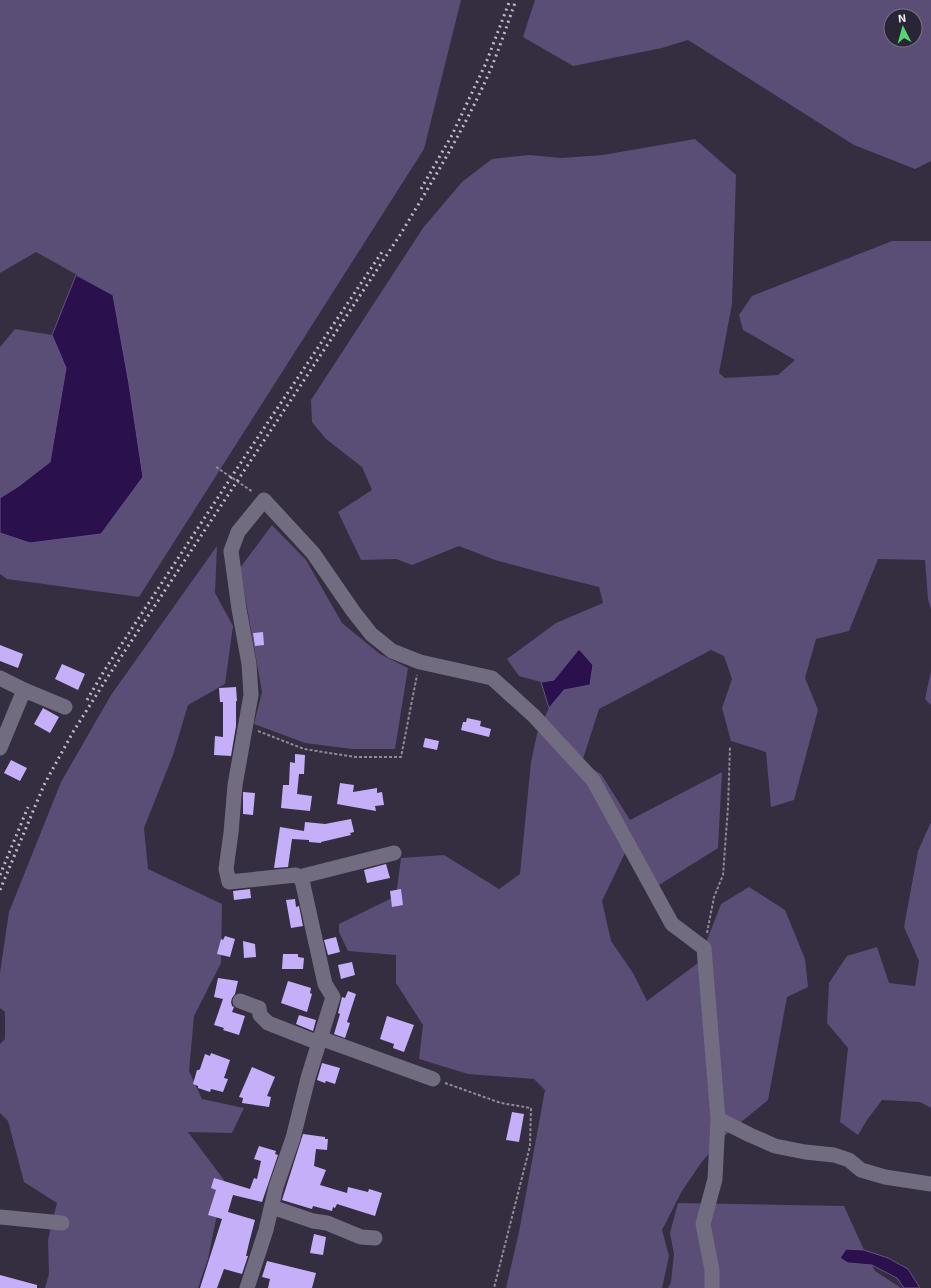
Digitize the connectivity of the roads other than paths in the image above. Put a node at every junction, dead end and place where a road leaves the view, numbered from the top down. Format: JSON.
{"nodes":[{"id":1,"x":0,"y":678,"type":"edge"},
{"id":2,"x":24,"y":690,"type":"junction"},
{"id":3,"x":65,"y":707,"type":"dead end"},
{"id":4,"x":0,"y":748,"type":"edge"},
{"id":5,"x":394,"y":853,"type":"dead end"},
{"id":6,"x":299,"y":877,"type":"junction"},
{"id":7,"x":240,"y":1001,"type":"dead end"},
{"id":8,"x":320,"y":1040,"type":"junction"},
{"id":9,"x":433,"y":1079,"type":"road end"},
{"id":10,"x":718,"y":1119,"type":"junction"},
{"id":11,"x":931,"y":1184,"type":"edge"},
{"id":12,"x":272,"y":1207,"type":"junction"},
{"id":13,"x":0,"y":1217,"type":"edge"},
{"id":14,"x":62,"y":1223,"type":"dead end"},
{"id":15,"x":375,"y":1238,"type":"dead end"},
{"id":16,"x":249,"y":1287,"type":"edge"},
{"id":17,"x":712,"y":1288,"type":"edge"}],
"edges":[{"from":1,"to":2,"type":"street"},
{"from":2,"to":3,"type":"street"},
{"from":2,"to":4,"type":"street"},
{"from":5,"to":6,"type":"street"},
{"from":6,"to":8,"type":"street"},
{"from":6,"to":10,"type":"street"},
{"from":7,"to":8,"type":"street"},
{"from":8,"to":9,"type":"street"},
{"from":8,"to":12,"type":"street"},
{"from":10,"to":11,"type":"street"},
{"from":10,"to":17,"type":"street"},
{"from":12,"to":15,"type":"street"},
{"from":12,"to":16,"type":"street"},
{"from":13,"to":14,"type":"street"}]}
